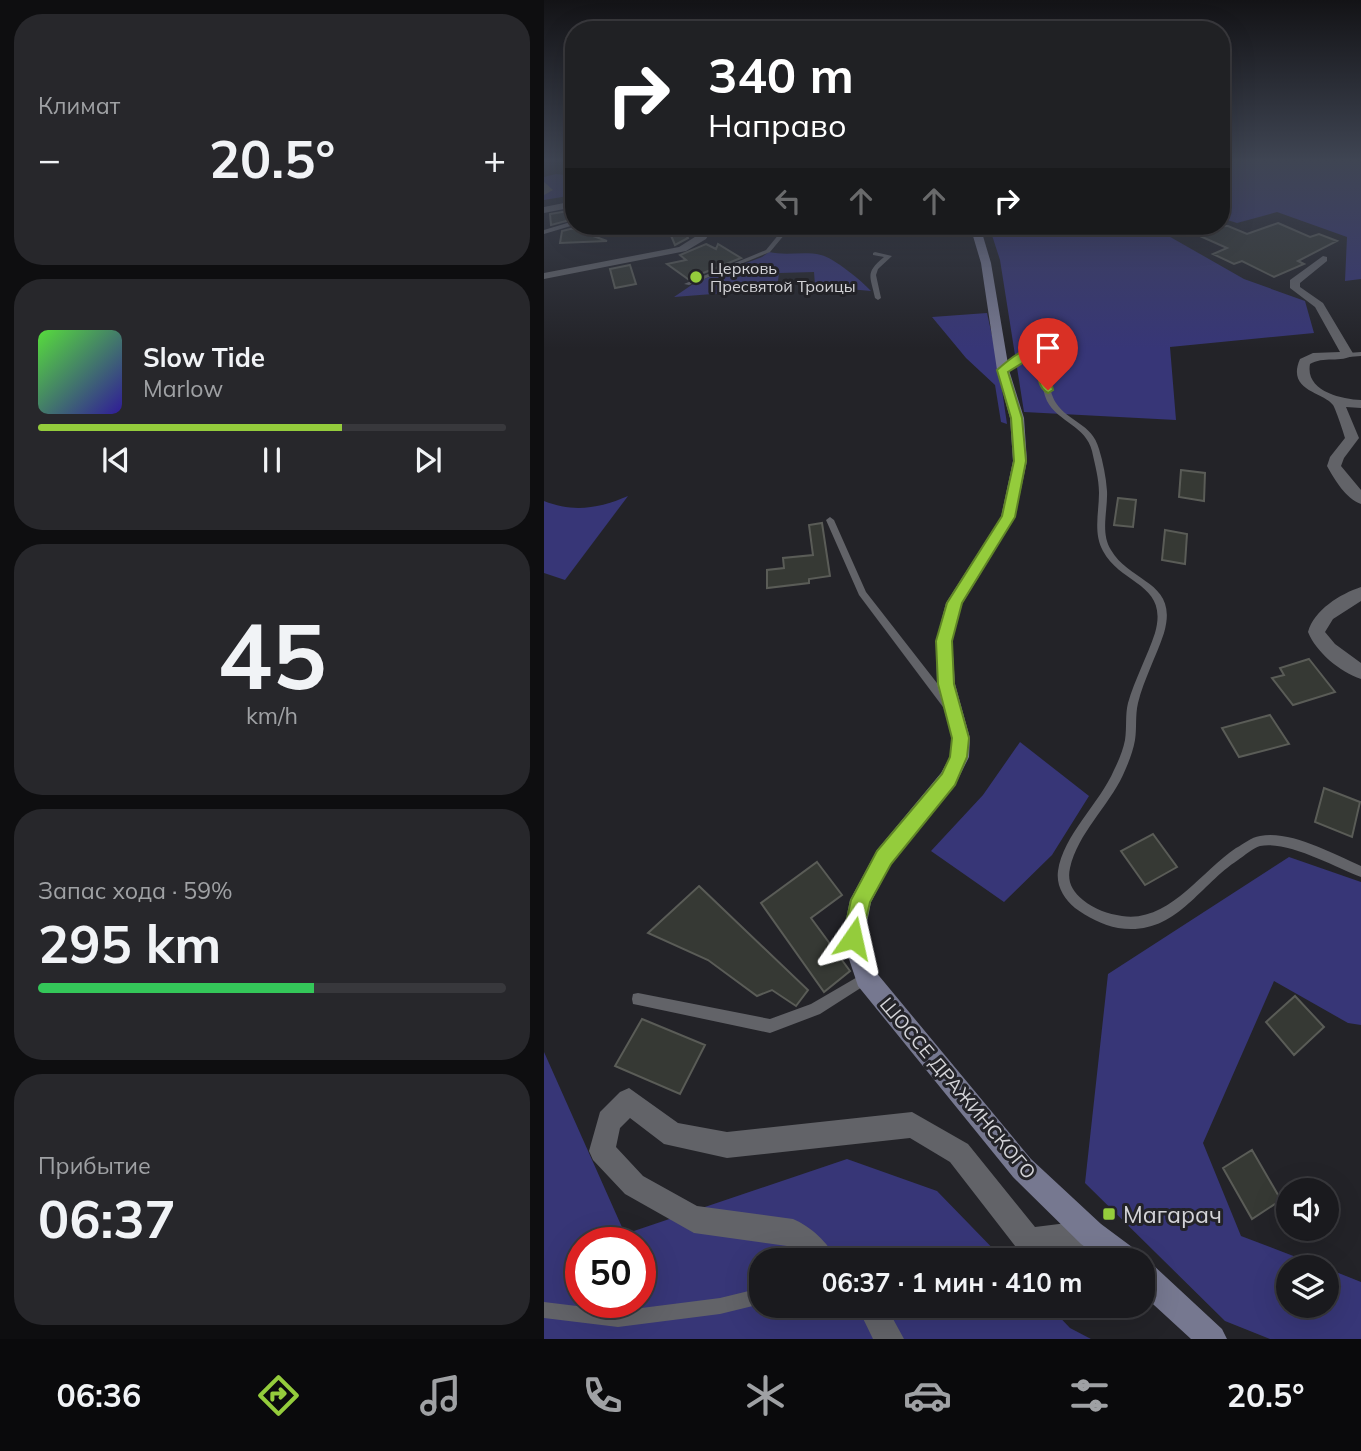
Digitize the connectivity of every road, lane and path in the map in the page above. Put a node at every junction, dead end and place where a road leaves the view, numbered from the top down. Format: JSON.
{"nodes":[{"id":1,"x":565,"y":226,"type":"edge"},
{"id":2,"x":544,"y":232,"type":"edge"},
{"id":3,"x":703,"y":235,"type":"edge"},
{"id":4,"x":781,"y":235,"type":"edge"},
{"id":5,"x":977,"y":235,"type":"edge"},
{"id":6,"x":875,"y":254,"type":"dead end"},
{"id":7,"x":1323,"y":259,"type":"dead end"},
{"id":8,"x":544,"y":276,"type":"edge"},
{"id":9,"x":687,"y":284,"type":"dead end"},
{"id":10,"x":878,"y":298,"type":"dead end"},
{"id":11,"x":1354,"y":354,"type":"edge"},
{"id":12,"x":1002,"y":370,"type":"junction"},
{"id":13,"x":1339,"y":403,"type":"junction"},
{"id":14,"x":1361,"y":404,"type":"edge"},
{"id":15,"x":1361,"y":499,"type":"edge"},
{"id":16,"x":830,"y":520,"type":"dead end"},
{"id":17,"x":1361,"y":593,"type":"edge"},
{"id":18,"x":1361,"y":672,"type":"edge"},
{"id":19,"x":952,"y":710,"type":"junction"},
{"id":20,"x":1361,"y":872,"type":"edge"},
{"id":21,"x":866,"y":978,"type":"junction"},
{"id":22,"x":638,"y":999,"type":"dead end"},
{"id":23,"x":1091,"y":1234,"type":"junction"},
{"id":24,"x":809,"y":1248,"type":"edge"},
{"id":25,"x":1110,"y":1248,"type":"edge"},
{"id":26,"x":1155,"y":1286,"type":"edge"},
{"id":27,"x":749,"y":1300,"type":"edge"},
{"id":28,"x":544,"y":1310,"type":"edge"},
{"id":29,"x":878,"y":1318,"type":"edge"},
{"id":30,"x":889,"y":1339,"type":"edge"},
{"id":31,"x":1212,"y":1339,"type":"edge"}],
"edges":[{"from":1,"to":2,"type":"lane"},
{"from":3,"to":8,"type":"street"},
{"from":4,"to":9,"type":"lane"},
{"from":5,"to":12,"type":"main road","name":"ШОССЕ ДРАЖИНСКОГО"},
{"from":6,"to":10,"type":"lane"},
{"from":7,"to":11,"type":"street"},
{"from":11,"to":13,"type":"street"},
{"from":12,"to":19,"type":"main road","name":"ШОССЕ ДРАЖИНСКОГО"},
{"from":12,"to":20,"type":"lane"},
{"from":13,"to":14,"type":"street"},
{"from":13,"to":15,"type":"street"},
{"from":16,"to":19,"type":"lane"},
{"from":17,"to":18,"type":"street"},
{"from":19,"to":21,"type":"main road","name":"ШОССЕ ДРАЖИНСКОГО"},
{"from":21,"to":22,"type":"lane"},
{"from":21,"to":23,"type":"main road","name":"ШОССЕ ДРАЖИНСКОГО"},
{"from":23,"to":24,"type":"street"},
{"from":23,"to":25,"type":"main road","name":"ШОССЕ ДРАЖИНСКОГО"},
{"from":26,"to":31,"type":"main road"},
{"from":27,"to":28,"type":"lane"},
{"from":29,"to":30,"type":"street"}]}
